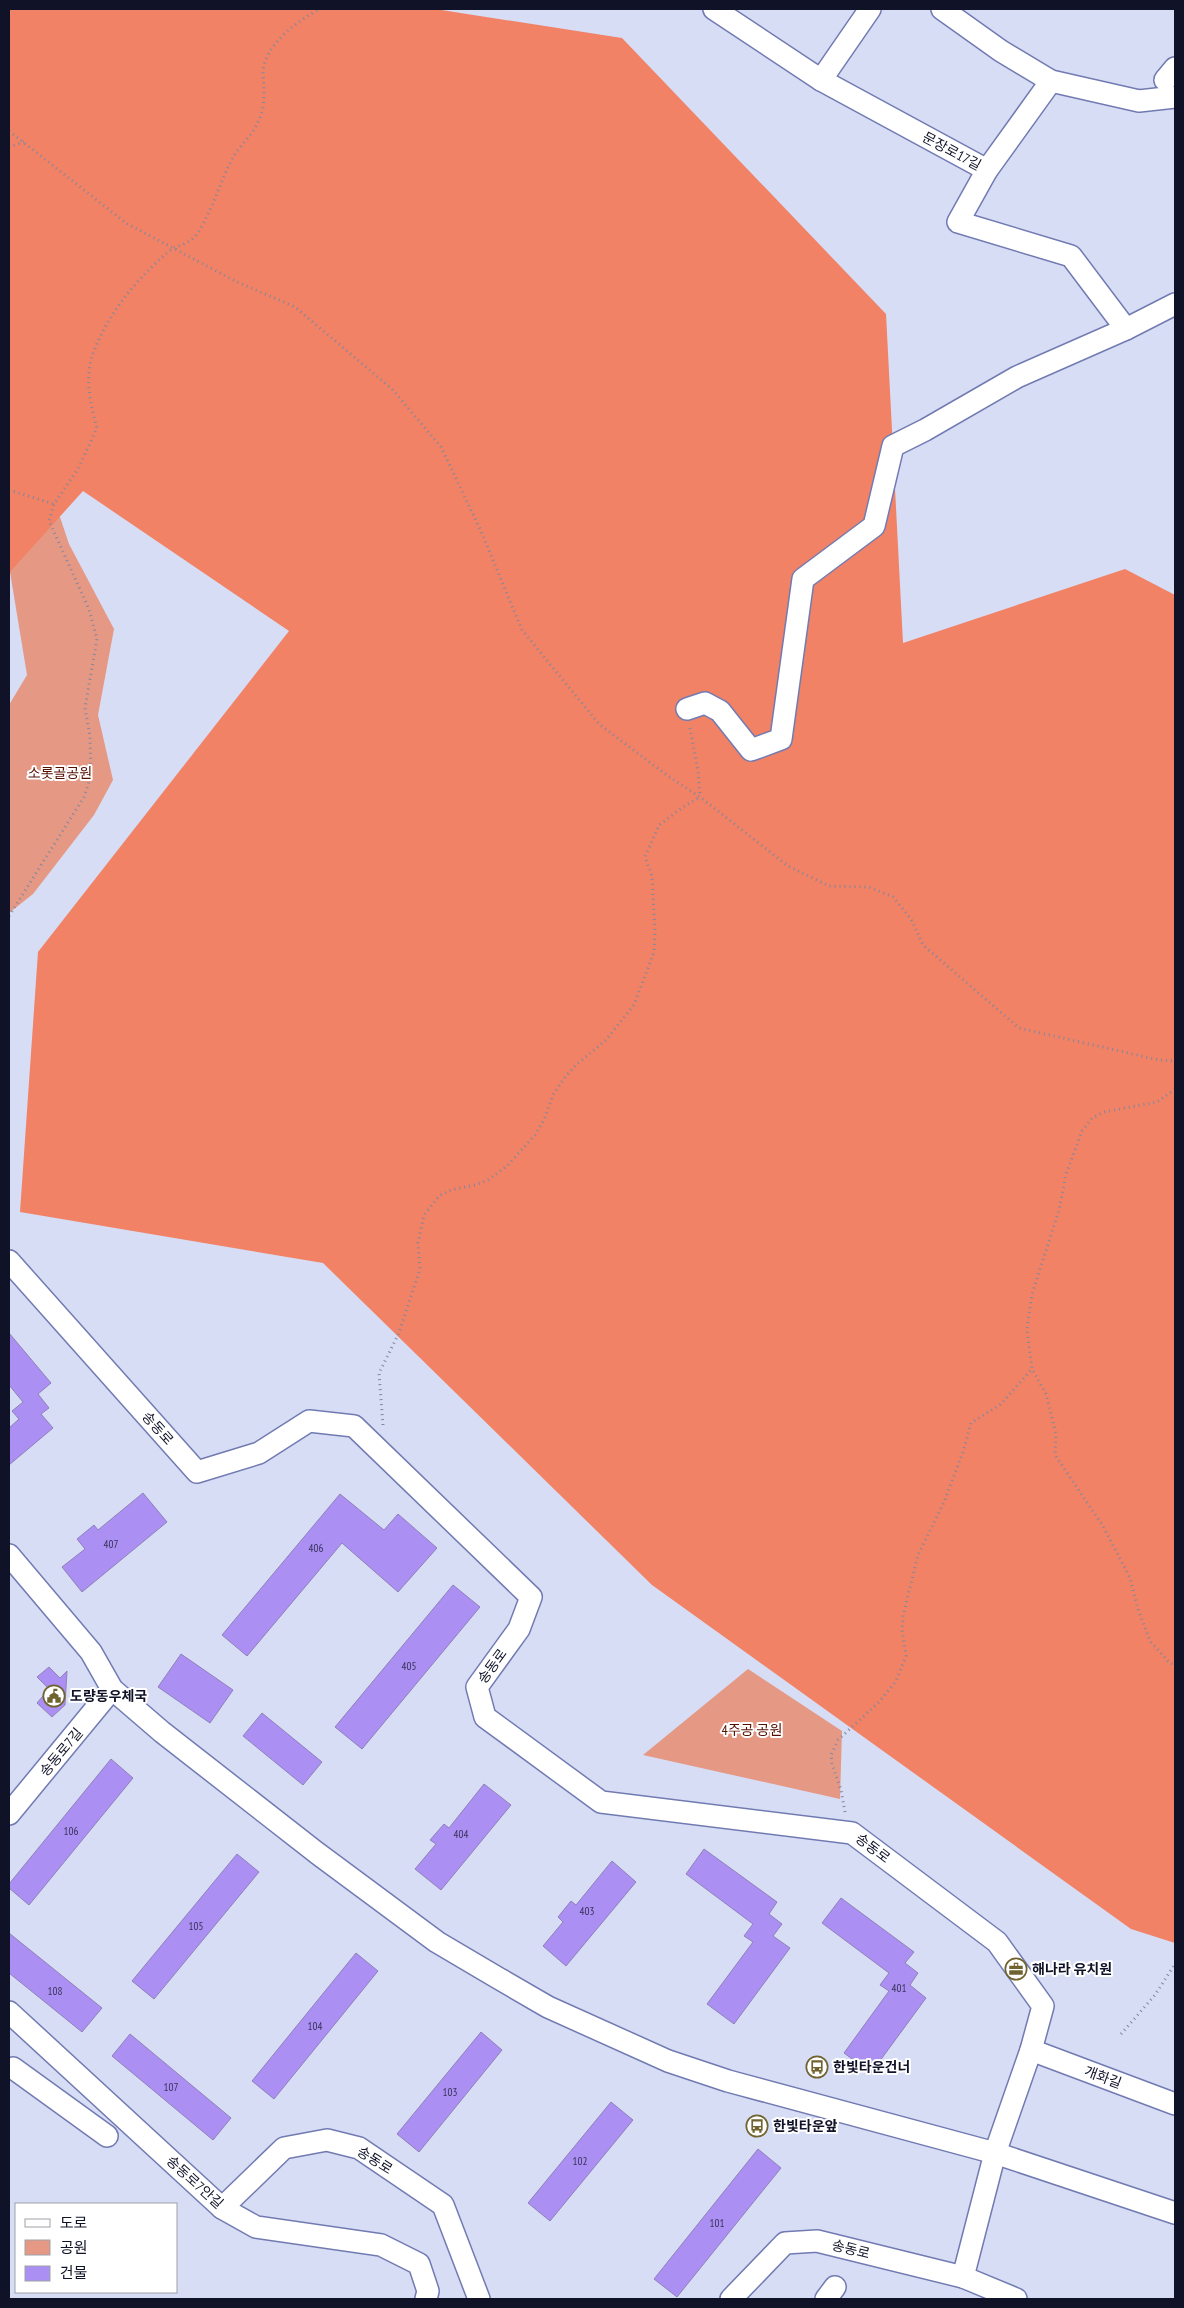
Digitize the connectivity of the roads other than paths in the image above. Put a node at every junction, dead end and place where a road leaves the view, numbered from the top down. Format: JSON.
{"nodes":[{"id":1,"x":714,"y":9,"type":"edge"},
{"id":2,"x":870,"y":9,"type":"edge"},
{"id":3,"x":942,"y":9,"type":"edge"},
{"id":4,"x":821,"y":80,"type":"junction"},
{"id":5,"x":1051,"y":81,"type":"junction"},
{"id":6,"x":1172,"y":82,"type":"edge"},
{"id":7,"x":987,"y":170,"type":"junction"},
{"id":8,"x":1175,"y":304,"type":"edge"},
{"id":9,"x":1126,"y":329,"type":"junction"},
{"id":10,"x":687,"y":709,"type":"road end"},
{"id":11,"x":9,"y":1261,"type":"edge"},
{"id":12,"x":9,"y":1554,"type":"edge"},
{"id":13,"x":112,"y":1689,"type":"junction"},
{"id":14,"x":9,"y":1814,"type":"edge"},
{"id":15,"x":9,"y":2012,"type":"edge"},
{"id":16,"x":1031,"y":2050,"type":"junction"},
{"id":17,"x":10,"y":2066,"type":"edge"},
{"id":18,"x":1175,"y":2104,"type":"edge"},
{"id":19,"x":107,"y":2136,"type":"dead end"},
{"id":20,"x":995,"y":2153,"type":"junction"},
{"id":21,"x":222,"y":2208,"type":"junction"},
{"id":22,"x":1175,"y":2213,"type":"edge"},
{"id":23,"x":963,"y":2277,"type":"junction"},
{"id":24,"x":426,"y":2299,"type":"edge"},
{"id":25,"x":479,"y":2299,"type":"edge"},
{"id":26,"x":731,"y":2299,"type":"edge"},
{"id":27,"x":1016,"y":2299,"type":"edge"}],
"edges":[{"from":1,"to":4,"type":"street","name":"문장로17길"},
{"from":2,"to":4,"type":"street"},
{"from":3,"to":5,"type":"street"},
{"from":4,"to":7,"type":"street","name":"문장로17길"},
{"from":5,"to":6,"type":"street"},
{"from":5,"to":7,"type":"street","name":"문장로17길"},
{"from":7,"to":9,"type":"street"},
{"from":8,"to":9,"type":"street"},
{"from":9,"to":10,"type":"street"},
{"from":11,"to":16,"type":"street","name":"송동로"},
{"from":12,"to":13,"type":"street"},
{"from":13,"to":14,"type":"street","name":"송동로7길"},
{"from":13,"to":20,"type":"street"},
{"from":15,"to":21,"type":"street","name":"송동로7안길"},
{"from":16,"to":18,"type":"street","name":"개화길"},
{"from":16,"to":20,"type":"street","name":"송동로"},
{"from":17,"to":19,"type":"street"},
{"from":20,"to":22,"type":"street"},
{"from":20,"to":23,"type":"street","name":"송동로"},
{"from":21,"to":24,"type":"street","name":"송동로7안길"},
{"from":21,"to":25,"type":"street","name":"송동로"},
{"from":23,"to":26,"type":"street","name":"송동로"},
{"from":23,"to":27,"type":"street","name":"송동로"}]}
